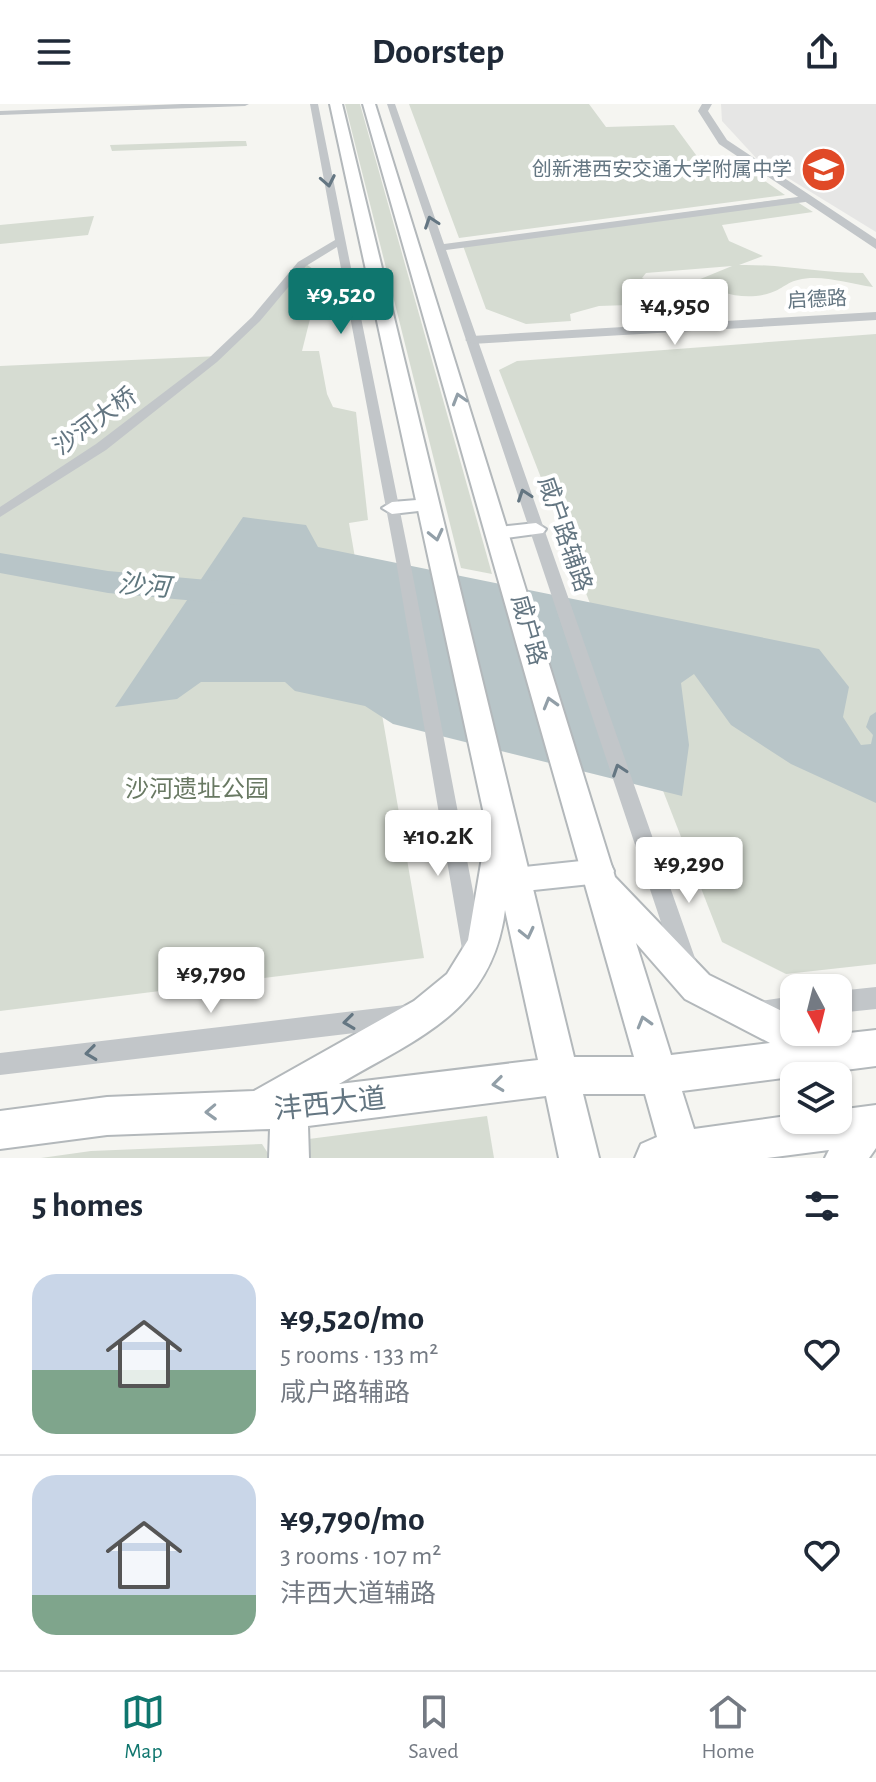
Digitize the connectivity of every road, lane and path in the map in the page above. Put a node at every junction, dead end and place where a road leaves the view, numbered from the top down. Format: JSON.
{"nodes":[{"id":1,"x":245,"y":104,"type":"edge"},
{"id":2,"x":314,"y":104,"type":"edge"},
{"id":3,"x":336,"y":104,"type":"edge"},
{"id":4,"x":369,"y":104,"type":"edge"},
{"id":5,"x":391,"y":104,"type":"edge"},
{"id":6,"x":707,"y":104,"type":"edge"},
{"id":7,"x":0,"y":113,"type":"edge"},
{"id":8,"x":805,"y":199,"type":"junction"},
{"id":9,"x":340,"y":241,"type":"junction"},
{"id":10,"x":876,"y":245,"type":"edge"},
{"id":11,"x":440,"y":248,"type":"junction"},
{"id":12,"x":876,"y":316,"type":"edge"},
{"id":13,"x":472,"y":340,"type":"junction"},
{"id":14,"x":429,"y":505,"type":"junction"},
{"id":15,"x":392,"y":508,"type":"junction"},
{"id":16,"x":0,"y":513,"type":"edge"},
{"id":17,"x":536,"y":529,"type":"junction"},
{"id":18,"x":499,"y":533,"type":"junction"},
{"id":19,"x":499,"y":812,"type":"junction"},
{"id":20,"x":601,"y":876,"type":"junction"},
{"id":21,"x":515,"y":880,"type":"junction"},
{"id":22,"x":475,"y":959,"type":"junction"},
{"id":23,"x":692,"y":981,"type":"junction"},
{"id":24,"x":876,"y":998,"type":"edge"},
{"id":25,"x":852,"y":1001,"type":"edge"},
{"id":26,"x":780,"y":1008,"type":"edge"},
{"id":27,"x":744,"y":1012,"type":"junction"},
{"id":28,"x":427,"y":1013,"type":"junction"},
{"id":29,"x":876,"y":1048,"type":"edge"},
{"id":30,"x":830,"y":1054,"type":"junction"},
{"id":31,"x":0,"y":1064,"type":"edge"},
{"id":32,"x":659,"y":1075,"type":"junction"},
{"id":33,"x":560,"y":1076,"type":"junction"},
{"id":34,"x":273,"y":1110,"type":"junction"},
{"id":35,"x":872,"y":1125,"type":"edge"},
{"id":36,"x":0,"y":1130,"type":"edge"},
{"id":37,"x":673,"y":1155,"type":"edge"},
{"id":38,"x":289,"y":1158,"type":"edge"},
{"id":39,"x":579,"y":1158,"type":"edge"},
{"id":40,"x":845,"y":1158,"type":"edge"}],
"edges":[{"from":1,"to":7,"type":"street"},
{"from":2,"to":9,"type":"street","one_way":true},
{"from":3,"to":14,"type":"main road"},
{"from":18,"to":4,"type":"main road","name":"咸户路","one_way":true},
{"from":11,"to":5,"type":"street","name":"咸户路辅路","one_way":true},
{"from":6,"to":8,"type":"street"},
{"from":8,"to":10,"type":"street"},
{"from":8,"to":11,"type":"street"},
{"from":9,"to":15,"type":"street"},
{"from":9,"to":16,"type":"street","name":"沙河大桥"},
{"from":11,"to":13,"type":"street","name":"咸户路辅路"},
{"from":12,"to":13,"type":"street","name":"启德路"},
{"from":17,"to":13,"type":"street","name":"咸户路辅路","one_way":true},
{"from":14,"to":15,"type":"main road"},
{"from":14,"to":19,"type":"main road","one_way":true},
{"from":15,"to":22,"type":"street"},
{"from":17,"to":18,"type":"main road"},
{"from":23,"to":17,"type":"street","name":"咸户路辅路","one_way":true},
{"from":20,"to":18,"type":"main road","name":"咸户路","one_way":true},
{"from":19,"to":21,"type":"main road"},
{"from":19,"to":22,"type":"main road"},
{"from":20,"to":21,"type":"main road"},
{"from":20,"to":23,"type":"main road"},
{"from":32,"to":20,"type":"main road","name":"咸户路","one_way":true},
{"from":21,"to":33,"type":"main road","one_way":true},
{"from":22,"to":28,"type":"main road"},
{"from":23,"to":27,"type":"main road"},
{"from":24,"to":25,"type":"street"},
{"from":26,"to":27,"type":"street"},
{"from":27,"to":30,"type":"main road"},
{"from":28,"to":31,"type":"street","one_way":true},
{"from":28,"to":34,"type":"main road"},
{"from":29,"to":30,"type":"main road","name":"沣西大道"},
{"from":30,"to":32,"type":"main road","name":"沣西大道"},
{"from":32,"to":33,"type":"main road","name":"沣西大道"},
{"from":32,"to":37,"type":"main road","name":"咸户路"},
{"from":33,"to":34,"type":"main road","name":"沣西大道","one_way":true},
{"from":33,"to":39,"type":"main road"},
{"from":34,"to":36,"type":"main road","name":"沣西大道","one_way":true},
{"from":34,"to":38,"type":"main road"},
{"from":35,"to":37,"type":"main road"},
{"from":35,"to":40,"type":"main road"}]}
